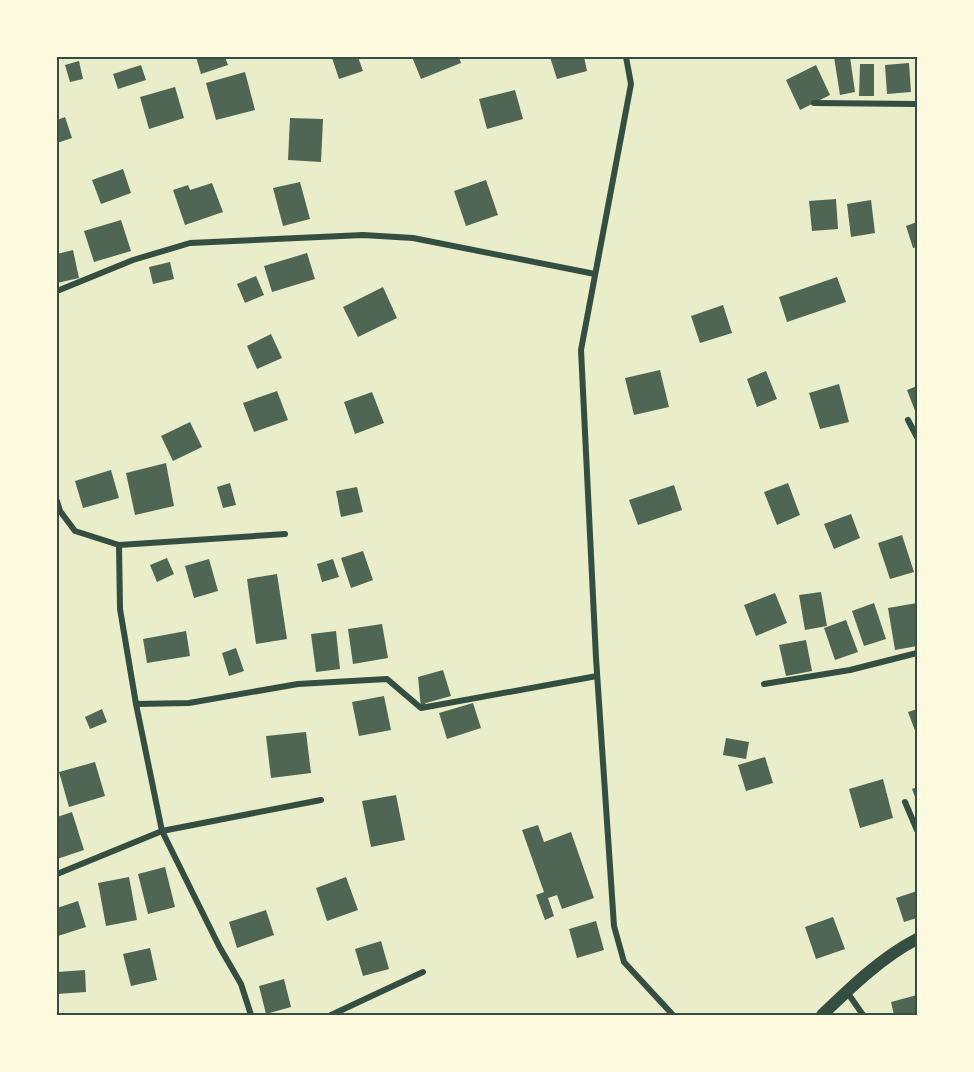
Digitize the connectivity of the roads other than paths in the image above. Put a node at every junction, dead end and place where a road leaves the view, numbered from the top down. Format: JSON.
{"nodes":[{"id":1,"x":626,"y":57,"type":"edge"},
{"id":2,"x":814,"y":103,"type":"dead end"},
{"id":3,"x":917,"y":104,"type":"edge"},
{"id":4,"x":595,"y":274,"type":"junction"},
{"id":5,"x":57,"y":291,"type":"edge"},
{"id":6,"x":908,"y":420,"type":"dead end"},
{"id":7,"x":917,"y":437,"type":"edge"},
{"id":8,"x":57,"y":501,"type":"edge"},
{"id":9,"x":285,"y":534,"type":"dead end"},
{"id":10,"x":119,"y":545,"type":"junction"},
{"id":11,"x":917,"y":653,"type":"edge"},
{"id":12,"x":597,"y":676,"type":"junction"},
{"id":13,"x":764,"y":684,"type":"dead end"},
{"id":14,"x":136,"y":704,"type":"junction"},
{"id":15,"x":321,"y":800,"type":"dead end"},
{"id":16,"x":905,"y":802,"type":"dead end"},
{"id":17,"x":917,"y":830,"type":"edge"},
{"id":18,"x":162,"y":831,"type":"junction"},
{"id":19,"x":57,"y":874,"type":"edge"},
{"id":20,"x":917,"y":939,"type":"edge"},
{"id":21,"x":423,"y":972,"type":"dead end"},
{"id":22,"x":846,"y":992,"type":"junction"},
{"id":23,"x":251,"y":1015,"type":"edge"},
{"id":24,"x":331,"y":1015,"type":"edge"},
{"id":25,"x":673,"y":1015,"type":"edge"},
{"id":26,"x":822,"y":1015,"type":"edge"},
{"id":27,"x":863,"y":1015,"type":"edge"}],
"edges":[{"from":1,"to":4,"type":"street"},
{"from":2,"to":3,"type":"street"},
{"from":4,"to":5,"type":"street"},
{"from":4,"to":12,"type":"street"},
{"from":6,"to":7,"type":"street"},
{"from":8,"to":10,"type":"street"},
{"from":9,"to":10,"type":"street"},
{"from":10,"to":14,"type":"street"},
{"from":11,"to":13,"type":"street"},
{"from":12,"to":14,"type":"street"},
{"from":12,"to":25,"type":"street"},
{"from":14,"to":18,"type":"street"},
{"from":15,"to":18,"type":"street"},
{"from":16,"to":17,"type":"street"},
{"from":18,"to":19,"type":"street"},
{"from":18,"to":23,"type":"street"},
{"from":20,"to":22,"type":"main road"},
{"from":21,"to":24,"type":"street"},
{"from":22,"to":26,"type":"main road"},
{"from":22,"to":27,"type":"street"}]}
